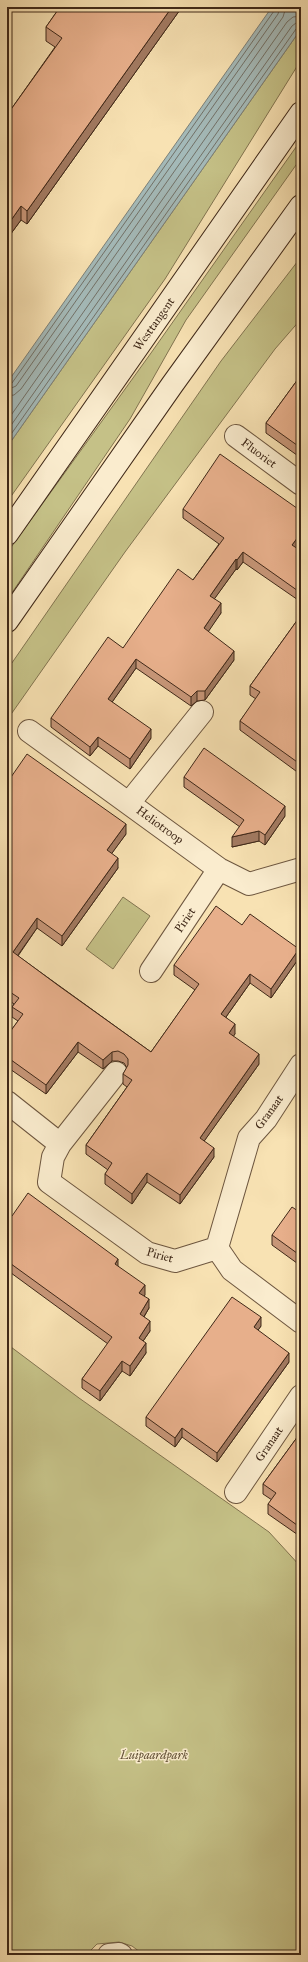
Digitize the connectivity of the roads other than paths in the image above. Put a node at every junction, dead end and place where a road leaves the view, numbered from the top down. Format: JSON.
{"nodes":[{"id":1,"x":301,"y":114,"type":"edge"},
{"id":2,"x":301,"y":206,"type":"edge"},
{"id":3,"x":236,"y":436,"type":"dead end"},
{"id":4,"x":301,"y":484,"type":"edge"},
{"id":5,"x":7,"y":534,"type":"edge"},
{"id":6,"x":7,"y":621,"type":"edge"},
{"id":7,"x":202,"y":712,"type":"dead end"},
{"id":8,"x":29,"y":731,"type":"dead end"},
{"id":9,"x":129,"y":803,"type":"junction"},
{"id":10,"x":219,"y":869,"type":"junction"},
{"id":11,"x":301,"y":869,"type":"edge"},
{"id":12,"x":151,"y":971,"type":"dead end"},
{"id":13,"x":301,"y":1065,"type":"edge"},
{"id":14,"x":116,"y":1073,"type":"dead end"},
{"id":15,"x":7,"y":1102,"type":"edge"},
{"id":16,"x":60,"y":1144,"type":"junction"},
{"id":17,"x":217,"y":1248,"type":"junction"},
{"id":18,"x":301,"y":1322,"type":"edge"},
{"id":19,"x":301,"y":1396,"type":"edge"},
{"id":20,"x":236,"y":1492,"type":"dead end"},
{"id":21,"x":109,"y":1955,"type":"edge"},
{"id":22,"x":121,"y":1955,"type":"edge"}],
"edges":[{"from":1,"to":5,"type":"street","name":"Westtangent"},
{"from":2,"to":6,"type":"street"},
{"from":3,"to":4,"type":"street","name":"Fluoriet"},
{"from":7,"to":9,"type":"street"},
{"from":8,"to":9,"type":"street","name":"Heliotroop"},
{"from":9,"to":10,"type":"street","name":"Heliotroop"},
{"from":10,"to":11,"type":"street","name":"Heliotroop"},
{"from":10,"to":12,"type":"street","name":"Piriet"},
{"from":13,"to":17,"type":"street","name":"Granaat"},
{"from":14,"to":16,"type":"street","name":"Piriet"},
{"from":15,"to":16,"type":"street"},
{"from":16,"to":17,"type":"street","name":"Piriet"},
{"from":17,"to":18,"type":"street"},
{"from":19,"to":20,"type":"street","name":"Granaat"},
{"from":21,"to":22,"type":"street"}]}
